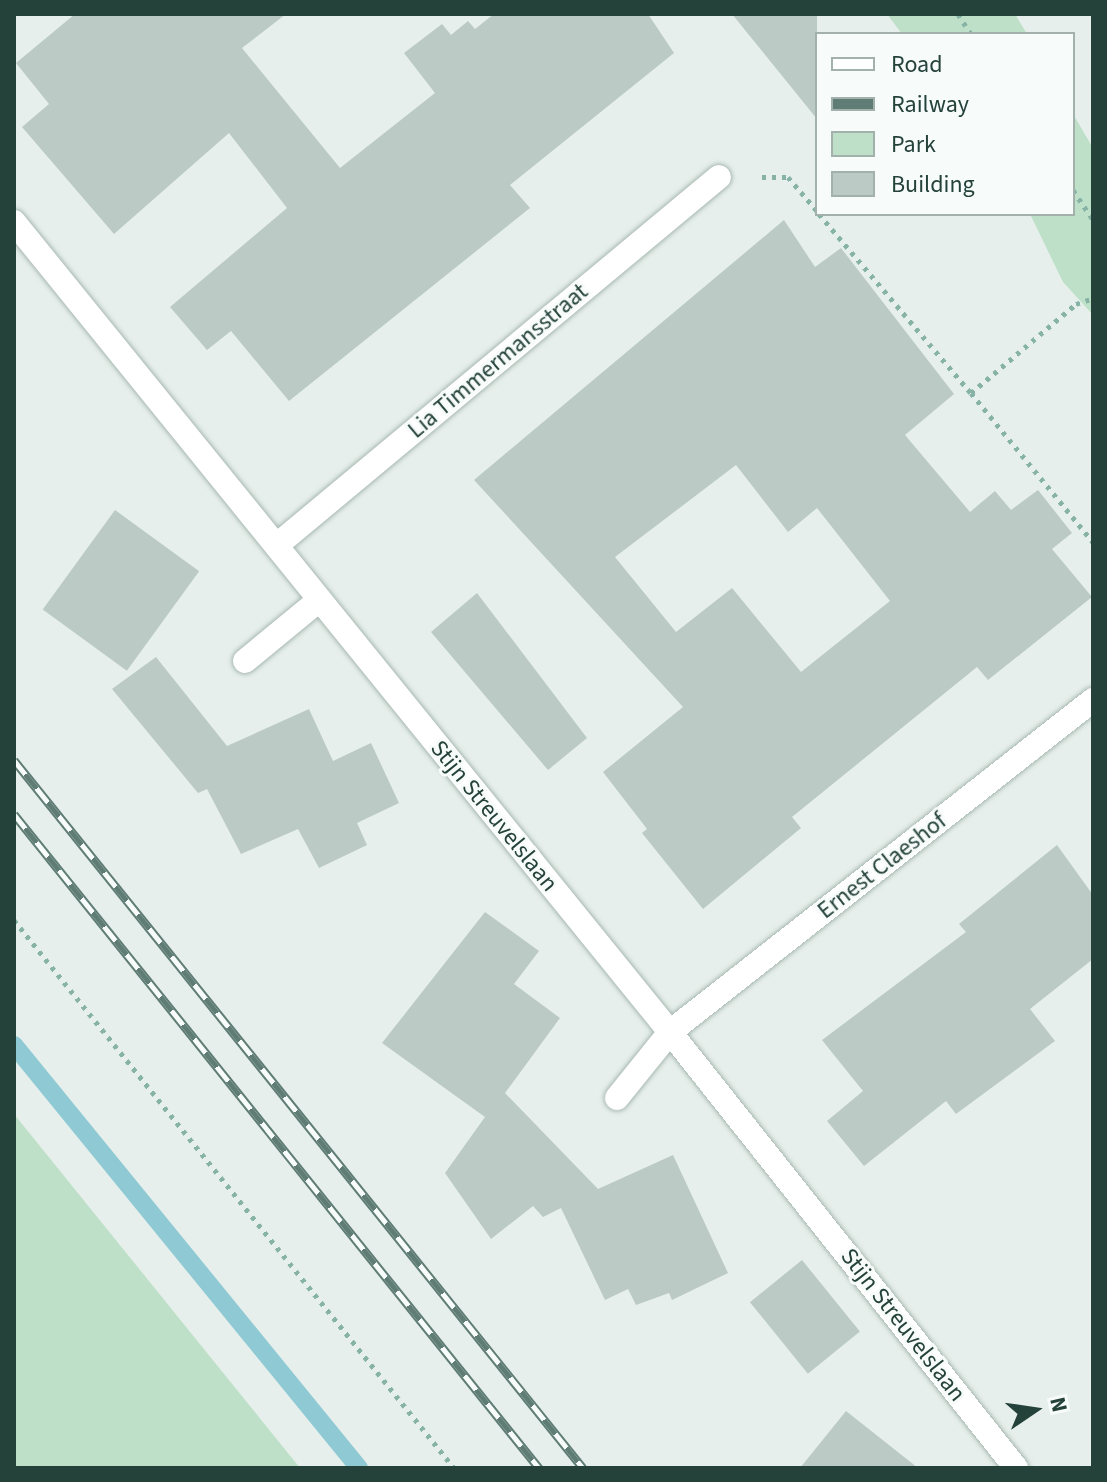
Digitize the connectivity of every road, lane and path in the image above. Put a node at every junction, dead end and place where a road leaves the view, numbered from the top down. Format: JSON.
{"nodes":[{"id":1,"x":958,"y":14,"type":"edge"},
{"id":2,"x":970,"y":32,"type":"edge"},
{"id":3,"x":719,"y":177,"type":"joint"},
{"id":4,"x":1075,"y":193,"type":"edge"},
{"id":5,"x":815,"y":209,"type":"edge"},
{"id":6,"x":821,"y":216,"type":"edge"},
{"id":7,"x":1093,"y":220,"type":"edge"},
{"id":8,"x":14,"y":222,"type":"edge"},
{"id":9,"x":1093,"y":298,"type":"edge"},
{"id":10,"x":971,"y":393,"type":"junction"},
{"id":11,"x":1093,"y":542,"type":"edge"},
{"id":12,"x":277,"y":545,"type":"junction"},
{"id":13,"x":318,"y":601,"type":"junction"},
{"id":14,"x":245,"y":661,"type":"dead end"},
{"id":15,"x":1093,"y":700,"type":"edge"},
{"id":16,"x":14,"y":920,"type":"edge"},
{"id":17,"x":670,"y":1032,"type":"junction"},
{"id":18,"x":617,"y":1098,"type":"dead end"},
{"id":19,"x":454,"y":1468,"type":"edge"},
{"id":20,"x":1016,"y":1468,"type":"edge"}],
"edges":[{"from":1,"to":2,"type":"path"},
{"from":3,"to":5,"type":"path"},
{"from":3,"to":12,"type":"street","name":"Lia Timmermansstraat"},
{"from":4,"to":7,"type":"path"},
{"from":6,"to":10,"type":"path"},
{"from":8,"to":12,"type":"street","name":"Stijn Streuvelslaan"},
{"from":9,"to":10,"type":"path"},
{"from":10,"to":11,"type":"path"},
{"from":12,"to":13,"type":"street","name":"Stijn Streuvelslaan"},
{"from":13,"to":14,"type":"street"},
{"from":13,"to":17,"type":"street","name":"Stijn Streuvelslaan"},
{"from":15,"to":17,"type":"street","name":"Ernest Claeshof"},
{"from":16,"to":19,"type":"path"},
{"from":17,"to":18,"type":"street"},
{"from":17,"to":20,"type":"street","name":"Stijn Streuvelslaan"}]}
